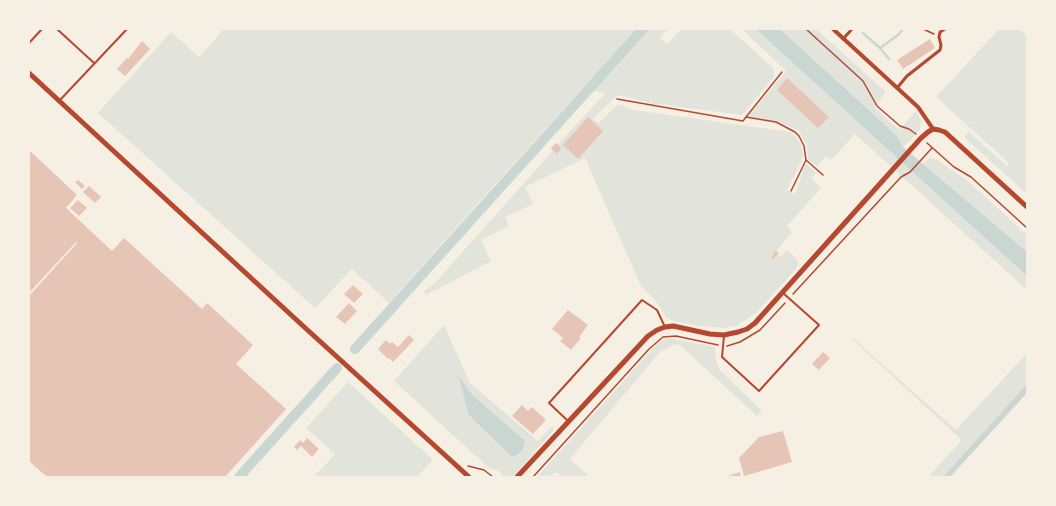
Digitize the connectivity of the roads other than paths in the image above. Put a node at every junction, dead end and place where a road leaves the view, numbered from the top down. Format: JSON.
{"nodes":[{"id":1,"x":42,"y":29,"type":"edge"},
{"id":2,"x":58,"y":29,"type":"edge"},
{"id":3,"x":127,"y":29,"type":"edge"},
{"id":4,"x":833,"y":29,"type":"edge"},
{"id":5,"x":852,"y":29,"type":"edge"},
{"id":6,"x":945,"y":29,"type":"edge"},
{"id":7,"x":843,"y":38,"type":"junction"},
{"id":8,"x":29,"y":43,"type":"edge"},
{"id":9,"x":94,"y":63,"type":"junction"},
{"id":10,"x":29,"y":73,"type":"edge"},
{"id":11,"x":897,"y":88,"type":"junction"},
{"id":12,"x":59,"y":101,"type":"junction"},
{"id":13,"x":934,"y":130,"type":"junction"},
{"id":14,"x":1027,"y":207,"type":"edge"},
{"id":15,"x":782,"y":292,"type":"junction"},
{"id":16,"x":664,"y":326,"type":"junction"},
{"id":17,"x":724,"y":335,"type":"junction"},
{"id":18,"x":568,"y":421,"type":"junction"},
{"id":19,"x":470,"y":477,"type":"edge"},
{"id":20,"x":517,"y":477,"type":"edge"}],
"edges":[{"from":1,"to":8,"type":"lane"},
{"from":2,"to":9,"type":"lane"},
{"from":3,"to":9,"type":"lane"},
{"from":4,"to":7,"type":"street"},
{"from":5,"to":7,"type":"street"},
{"from":6,"to":11,"type":"street"},
{"from":7,"to":11,"type":"street"},
{"from":9,"to":12,"type":"lane"},
{"from":10,"to":12,"type":"street"},
{"from":11,"to":13,"type":"street"},
{"from":12,"to":19,"type":"street"},
{"from":13,"to":14,"type":"street"},
{"from":13,"to":15,"type":"street"},
{"from":15,"to":17,"type":"street"},
{"from":15,"to":17,"type":"lane"},
{"from":16,"to":17,"type":"street"},
{"from":16,"to":18,"type":"street"},
{"from":16,"to":18,"type":"lane"},
{"from":18,"to":20,"type":"street"}]}
